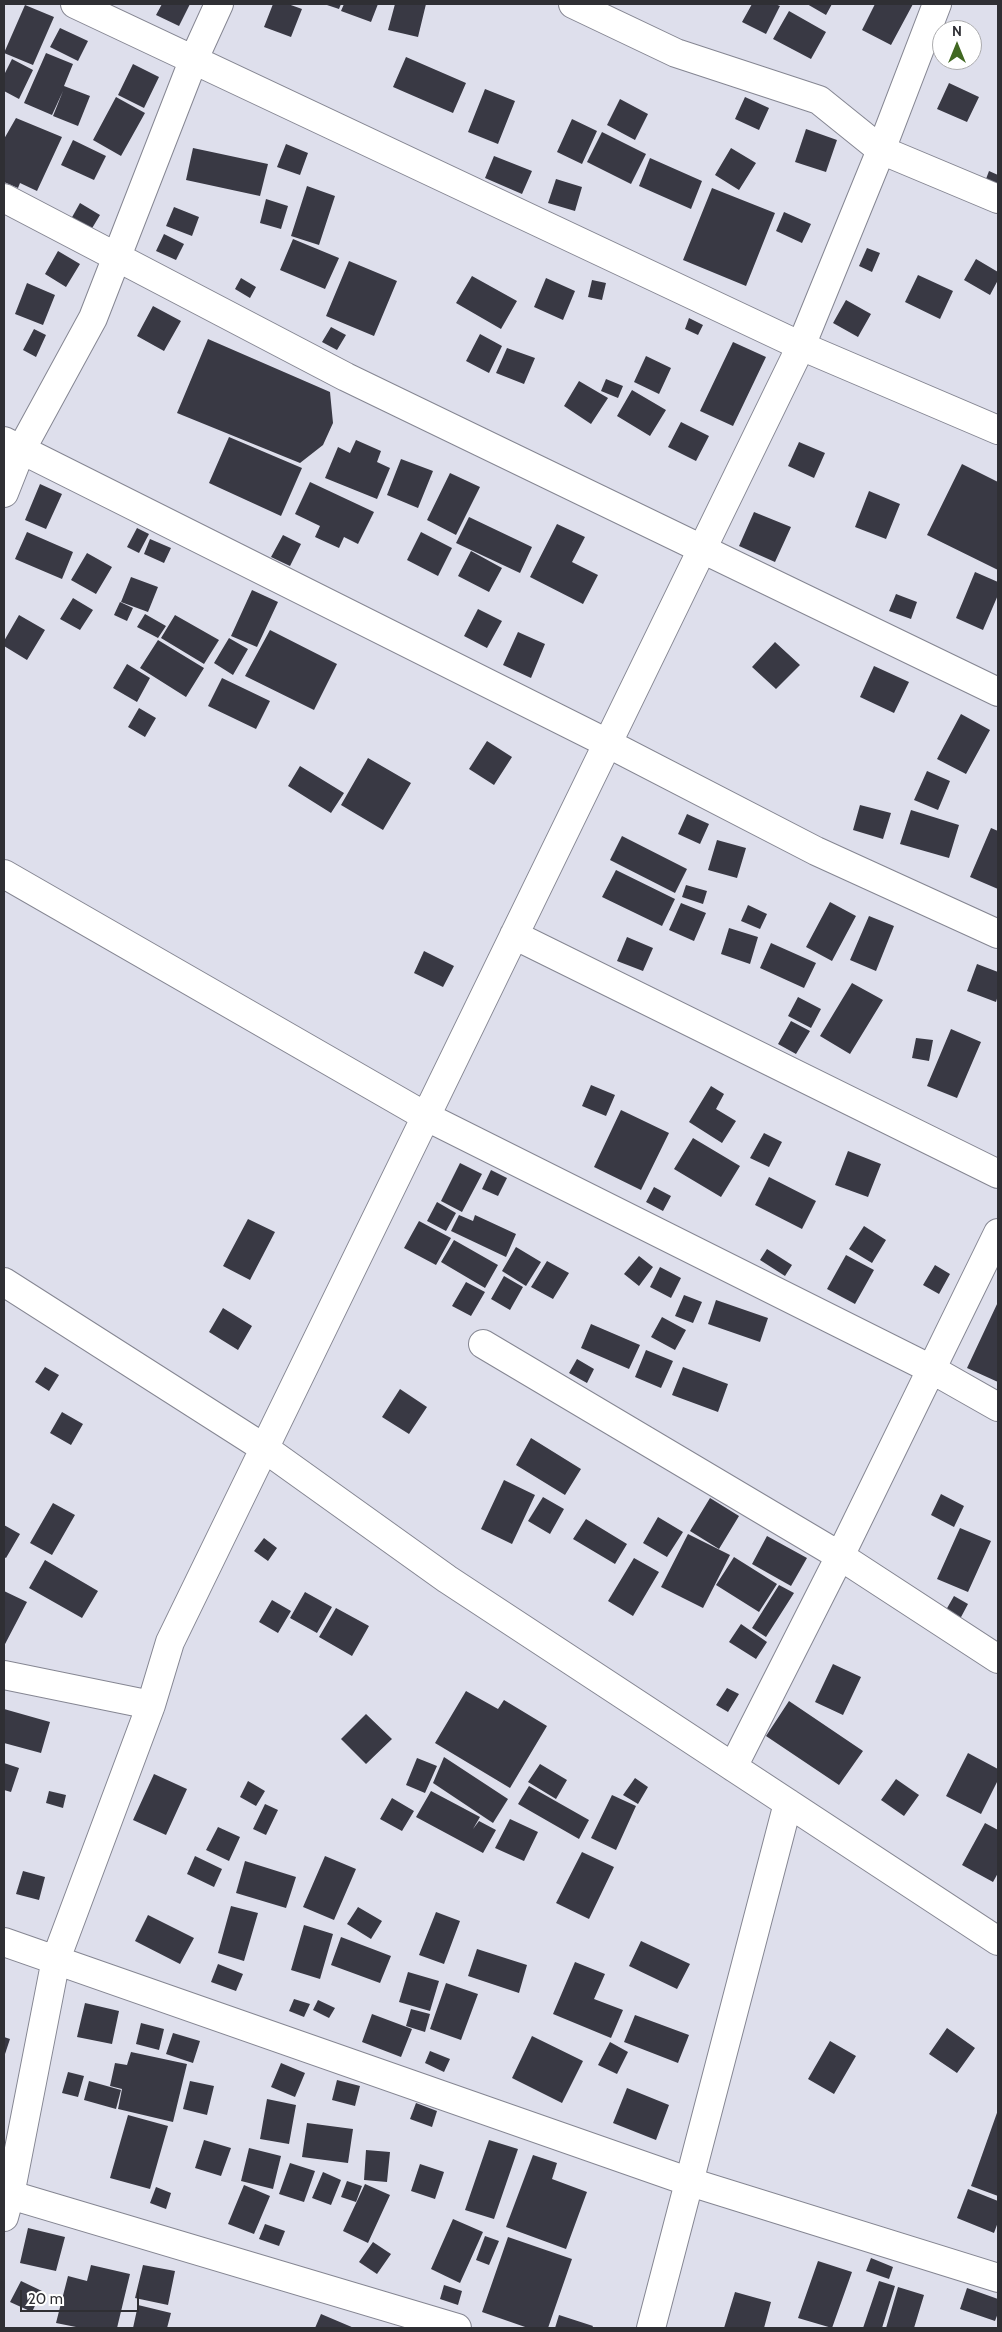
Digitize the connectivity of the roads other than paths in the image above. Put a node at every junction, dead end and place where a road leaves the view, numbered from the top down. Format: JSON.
{"nodes":[{"id":1,"x":75,"y":4,"type":"edge"},
{"id":2,"x":219,"y":4,"type":"edge"},
{"id":3,"x":573,"y":4,"type":"edge"},
{"id":4,"x":937,"y":4,"type":"edge"},
{"id":5,"x":193,"y":61,"type":"junction"},
{"id":6,"x":881,"y":150,"type":"junction"},
{"id":7,"x":4,"y":198,"type":"edge"},
{"id":8,"x":998,"y":199,"type":"edge"},
{"id":9,"x":116,"y":257,"type":"junction"},
{"id":10,"x":801,"y":346,"type":"junction"},
{"id":11,"x":998,"y":430,"type":"edge"},
{"id":12,"x":13,"y":446,"type":"edge"},
{"id":13,"x":4,"y":493,"type":"edge"},
{"id":14,"x":702,"y":548,"type":"junction"},
{"id":15,"x":998,"y":692,"type":"edge"},
{"id":16,"x":607,"y":743,"type":"junction"},
{"id":17,"x":4,"y":874,"type":"edge"},
{"id":18,"x":998,"y":934,"type":"edge"},
{"id":19,"x":514,"y":935,"type":"junction"},
{"id":20,"x":425,"y":1116,"type":"junction"},
{"id":21,"x":998,"y":1174,"type":"edge"},
{"id":22,"x":998,"y":1233,"type":"edge"},
{"id":23,"x":4,"y":1282,"type":"edge"},
{"id":24,"x":483,"y":1344,"type":"dead end"},
{"id":25,"x":931,"y":1369,"type":"junction"},
{"id":26,"x":998,"y":1407,"type":"edge"},
{"id":27,"x":264,"y":1448,"type":"junction"},
{"id":28,"x":840,"y":1556,"type":"junction"},
{"id":29,"x":998,"y":1659,"type":"edge"},
{"id":30,"x":4,"y":1675,"type":"edge"},
{"id":31,"x":151,"y":1705,"type":"junction"},
{"id":32,"x":733,"y":1767,"type":"junction"},
{"id":33,"x":788,"y":1803,"type":"junction"},
{"id":34,"x":998,"y":1941,"type":"edge"},
{"id":35,"x":4,"y":1942,"type":"edge"},
{"id":36,"x":56,"y":1958,"type":"junction"},
{"id":37,"x":690,"y":2182,"type":"junction"},
{"id":38,"x":6,"y":2202,"type":"edge"},
{"id":39,"x":998,"y":2278,"type":"edge"},
{"id":40,"x":457,"y":2328,"type":"edge"},
{"id":41,"x":651,"y":2328,"type":"edge"}],
"edges":[{"from":1,"to":5,"type":"street"},
{"from":2,"to":5,"type":"street"},
{"from":3,"to":6,"type":"street"},
{"from":4,"to":6,"type":"street"},
{"from":5,"to":9,"type":"street"},
{"from":5,"to":10,"type":"street"},
{"from":6,"to":8,"type":"street"},
{"from":6,"to":10,"type":"street"},
{"from":7,"to":9,"type":"street"},
{"from":9,"to":12,"type":"street"},
{"from":9,"to":14,"type":"street"},
{"from":10,"to":11,"type":"street"},
{"from":10,"to":14,"type":"street"},
{"from":12,"to":13,"type":"street"},
{"from":12,"to":16,"type":"street"},
{"from":14,"to":15,"type":"street"},
{"from":14,"to":16,"type":"street"},
{"from":16,"to":18,"type":"street"},
{"from":16,"to":19,"type":"street"},
{"from":17,"to":20,"type":"street"},
{"from":19,"to":20,"type":"street"},
{"from":19,"to":21,"type":"street"},
{"from":20,"to":25,"type":"street"},
{"from":20,"to":27,"type":"street"},
{"from":22,"to":25,"type":"street"},
{"from":23,"to":27,"type":"street"},
{"from":24,"to":28,"type":"street"},
{"from":25,"to":26,"type":"street"},
{"from":25,"to":28,"type":"street"},
{"from":27,"to":31,"type":"street"},
{"from":27,"to":32,"type":"street"},
{"from":28,"to":29,"type":"street"},
{"from":28,"to":32,"type":"street"},
{"from":30,"to":31,"type":"street"},
{"from":31,"to":36,"type":"street"},
{"from":32,"to":33,"type":"street"},
{"from":33,"to":34,"type":"street"},
{"from":33,"to":37,"type":"street"},
{"from":35,"to":36,"type":"street"},
{"from":36,"to":37,"type":"street"},
{"from":36,"to":38,"type":"street"},
{"from":37,"to":39,"type":"street"},
{"from":37,"to":41,"type":"street"},
{"from":38,"to":40,"type":"street"}]}
